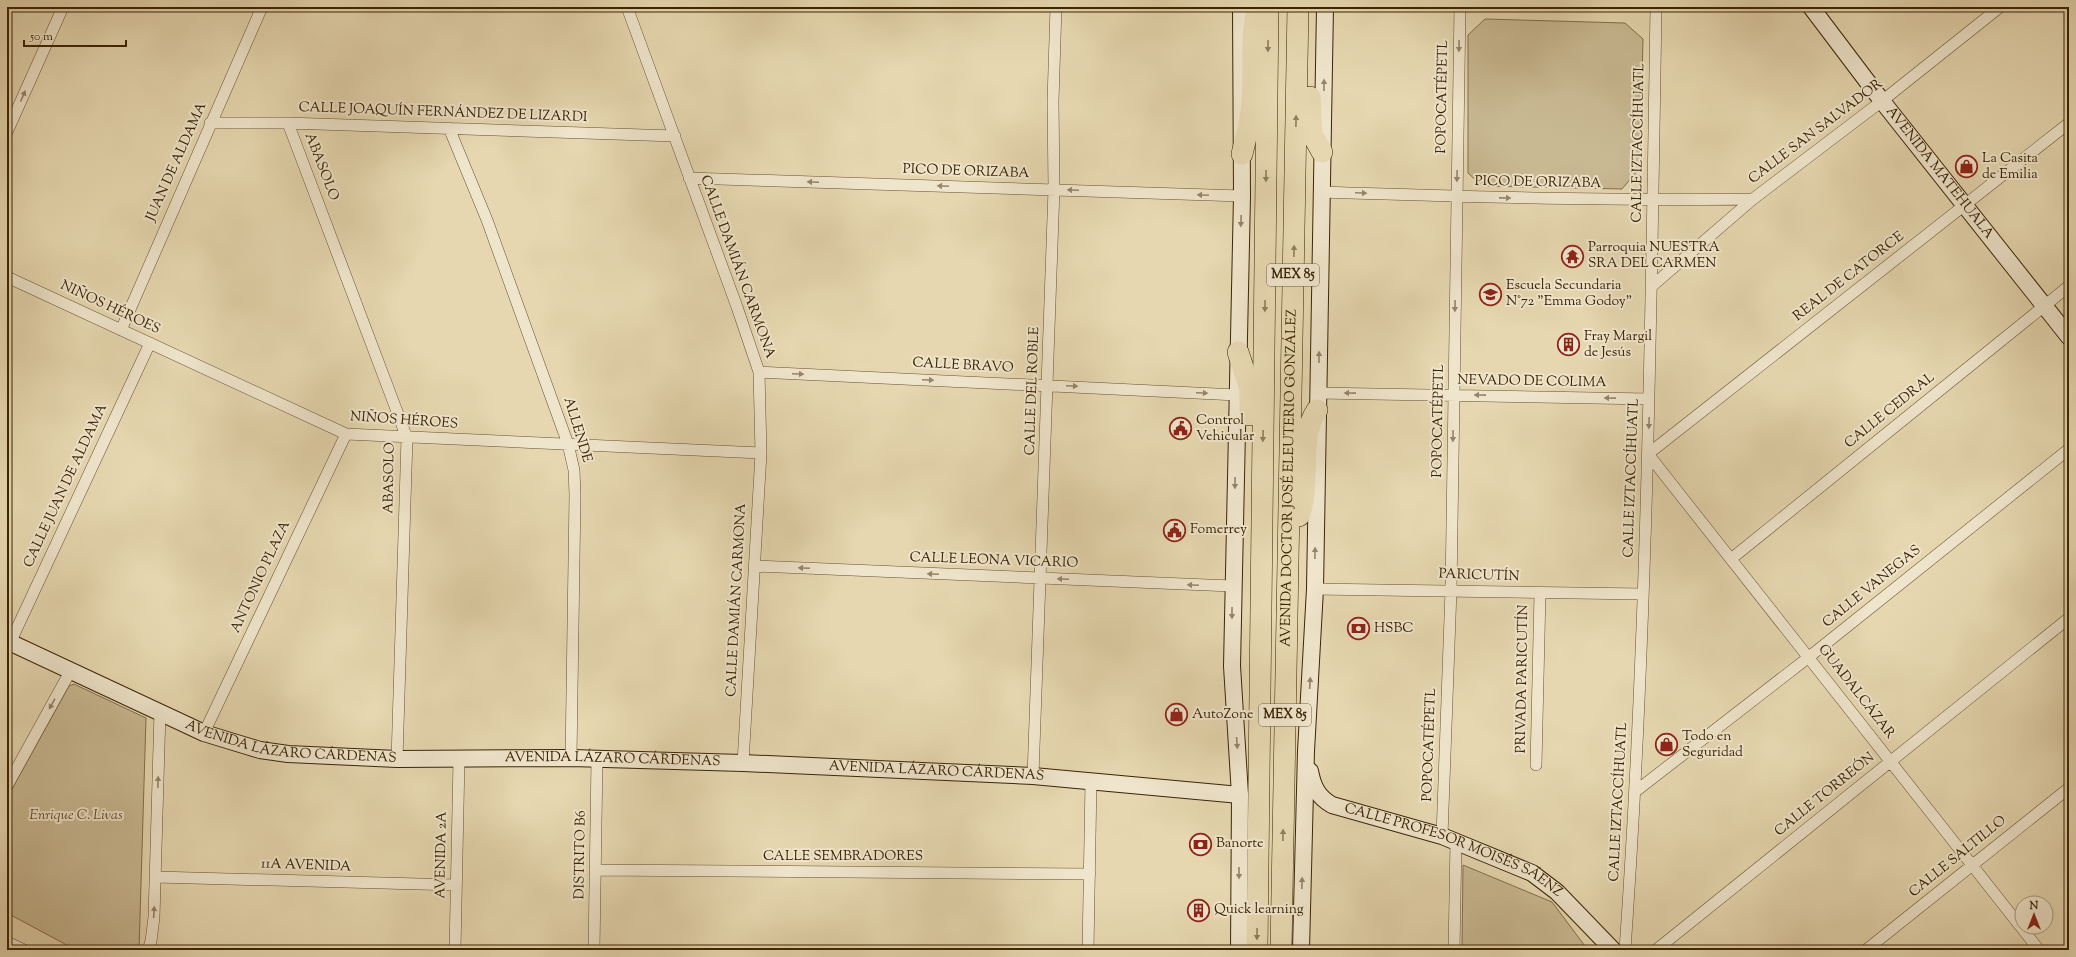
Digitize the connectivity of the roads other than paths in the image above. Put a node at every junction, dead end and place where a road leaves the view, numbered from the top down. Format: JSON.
{"nodes":[{"id":1,"x":63,"y":7,"type":"edge"},
{"id":2,"x":262,"y":7,"type":"edge"},
{"id":3,"x":627,"y":7,"type":"edge"},
{"id":4,"x":1056,"y":7,"type":"edge"},
{"id":5,"x":1241,"y":7,"type":"edge"},
{"id":6,"x":1258,"y":7,"type":"edge"},
{"id":7,"x":1268,"y":7,"type":"edge"},
{"id":8,"x":1298,"y":7,"type":"edge"},
{"id":9,"x":1309,"y":7,"type":"edge"},
{"id":10,"x":1325,"y":7,"type":"edge"},
{"id":11,"x":1460,"y":7,"type":"edge"},
{"id":12,"x":1656,"y":7,"type":"edge"},
{"id":13,"x":1811,"y":7,"type":"edge"},
{"id":14,"x":2000,"y":7,"type":"edge"},
{"id":15,"x":1882,"y":101,"type":"junction"},
{"id":16,"x":210,"y":123,"type":"junction"},
{"id":17,"x":288,"y":123,"type":"junction"},
{"id":18,"x":2069,"y":123,"type":"edge"},
{"id":19,"x":450,"y":128,"type":"junction"},
{"id":20,"x":7,"y":132,"type":"edge"},
{"id":21,"x":675,"y":136,"type":"junction"},
{"id":22,"x":1322,"y":152,"type":"junction"},
{"id":23,"x":1242,"y":154,"type":"junction"},
{"id":24,"x":689,"y":178,"type":"junction"},
{"id":25,"x":1054,"y":190,"type":"junction"},
{"id":26,"x":1322,"y":192,"type":"junction"},
{"id":27,"x":1242,"y":196,"type":"junction"},
{"id":28,"x":1457,"y":197,"type":"junction"},
{"id":29,"x":1753,"y":199,"type":"junction"},
{"id":30,"x":1653,"y":200,"type":"junction"},
{"id":31,"x":1966,"y":205,"type":"junction"},
{"id":32,"x":7,"y":276,"type":"edge"},
{"id":33,"x":1652,"y":286,"type":"junction"},
{"id":34,"x":2069,"y":286,"type":"edge"},
{"id":35,"x":2045,"y":306,"type":"junction"},
{"id":36,"x":120,"y":330,"type":"junction"},
{"id":37,"x":2069,"y":337,"type":"edge"},
{"id":38,"x":150,"y":343,"type":"junction"},
{"id":39,"x":1238,"y":352,"type":"junction"},
{"id":40,"x":759,"y":372,"type":"junction"},
{"id":41,"x":1048,"y":385,"type":"junction"},
{"id":42,"x":1237,"y":395,"type":"junction"},
{"id":43,"x":1454,"y":395,"type":"junction"},
{"id":44,"x":1649,"y":399,"type":"junction"},
{"id":45,"x":1317,"y":402,"type":"junction"},
{"id":46,"x":346,"y":434,"type":"junction"},
{"id":47,"x":407,"y":438,"type":"junction"},
{"id":48,"x":568,"y":444,"type":"junction"},
{"id":49,"x":2069,"y":449,"type":"edge"},
{"id":50,"x":761,"y":453,"type":"junction"},
{"id":51,"x":1648,"y":454,"type":"junction"},
{"id":52,"x":1288,"y":542,"type":"junction"},
{"id":53,"x":1731,"y":559,"type":"junction"},
{"id":54,"x":754,"y":566,"type":"junction"},
{"id":55,"x":1262,"y":567,"type":"junction"},
{"id":56,"x":1041,"y":578,"type":"junction"},
{"id":57,"x":1232,"y":586,"type":"junction"},
{"id":58,"x":1315,"y":589,"type":"junction"},
{"id":59,"x":1451,"y":590,"type":"junction"},
{"id":60,"x":1540,"y":593,"type":"junction"},
{"id":61,"x":1643,"y":594,"type":"junction"},
{"id":62,"x":2069,"y":618,"type":"edge"},
{"id":63,"x":9,"y":642,"type":"edge"},
{"id":64,"x":1808,"y":657,"type":"junction"},
{"id":65,"x":71,"y":670,"type":"junction"},
{"id":66,"x":160,"y":712,"type":"junction"},
{"id":67,"x":204,"y":733,"type":"junction"},
{"id":68,"x":1306,"y":751,"type":"junction"},
{"id":69,"x":571,"y":758,"type":"junction"},
{"id":70,"x":397,"y":759,"type":"junction"},
{"id":71,"x":459,"y":760,"type":"junction"},
{"id":72,"x":597,"y":760,"type":"junction"},
{"id":73,"x":1891,"y":761,"type":"junction"},
{"id":74,"x":743,"y":763,"type":"junction"},
{"id":75,"x":1536,"y":764,"type":"dead end"},
{"id":76,"x":1033,"y":776,"type":"junction"},
{"id":77,"x":1091,"y":781,"type":"junction"},
{"id":78,"x":7,"y":786,"type":"edge"},
{"id":79,"x":2069,"y":788,"type":"edge"},
{"id":80,"x":1636,"y":791,"type":"junction"},
{"id":81,"x":1240,"y":795,"type":"junction"},
{"id":82,"x":1449,"y":838,"type":"junction"},
{"id":83,"x":1972,"y":864,"type":"junction"},
{"id":84,"x":595,"y":870,"type":"junction"},
{"id":85,"x":1090,"y":874,"type":"junction"},
{"id":86,"x":156,"y":877,"type":"junction"},
{"id":87,"x":456,"y":885,"type":"junction"},
{"id":88,"x":7,"y":942,"type":"edge"},
{"id":89,"x":24,"y":950,"type":"edge"},
{"id":90,"x":148,"y":950,"type":"edge"},
{"id":91,"x":455,"y":950,"type":"edge"},
{"id":92,"x":594,"y":950,"type":"edge"},
{"id":93,"x":1088,"y":950,"type":"edge"},
{"id":94,"x":1239,"y":950,"type":"edge"},
{"id":95,"x":1257,"y":950,"type":"edge"},
{"id":96,"x":1281,"y":950,"type":"edge"},
{"id":97,"x":1301,"y":950,"type":"edge"},
{"id":98,"x":1454,"y":950,"type":"edge"},
{"id":99,"x":1613,"y":950,"type":"edge"},
{"id":100,"x":1625,"y":950,"type":"edge"},
{"id":101,"x":1656,"y":950,"type":"edge"},
{"id":102,"x":1866,"y":950,"type":"edge"},
{"id":103,"x":2039,"y":950,"type":"edge"}],
"edges":[{"from":20,"to":1,"type":"street","one_way":true},
{"from":2,"to":16,"type":"street","name":"JUAN DE ALDAMA"},
{"from":3,"to":21,"type":"street","name":"CALLE DAMIÁN CARMONA"},
{"from":4,"to":25,"type":"street","name":"CALLE DEL ROBLE"},
{"from":5,"to":23,"type":"street"},
{"from":6,"to":23,"type":"highway"},
{"from":7,"to":55,"type":"highway","name":"AVENIDA DOCTOR JOSÉ ELEUTERIO GONZÁLEZ","number":"MEX 85","one_way":true},
{"from":52,"to":8,"type":"highway","name":"AVENIDA DOCTOR JOSÉ ELEUTERIO GONZÁLEZ","number":"MEX 85","one_way":true},
{"from":9,"to":22,"type":"highway"},
{"from":22,"to":10,"type":"street","one_way":true},
{"from":11,"to":28,"type":"street","name":"POPOCATÉPETL","one_way":true},
{"from":12,"to":30,"type":"street","name":"CALLE IZTACCÍHUATL"},
{"from":13,"to":15,"type":"street","name":"AVENIDA MATEHUALA"},
{"from":14,"to":15,"type":"street","name":"CALLE SAN SALVADOR"},
{"from":15,"to":29,"type":"street","name":"CALLE SAN SALVADOR"},
{"from":15,"to":31,"type":"street","name":"AVENIDA MATEHUALA"},
{"from":16,"to":17,"type":"street","name":"CALLE JOAQUÍN FERNÁNDEZ DE LIZARDI"},
{"from":16,"to":36,"type":"street","name":"JUAN DE ALDAMA"},
{"from":17,"to":19,"type":"street","name":"CALLE JOAQUÍN FERNÁNDEZ DE LIZARDI"},
{"from":17,"to":47,"type":"street","name":"ABASOLO"},
{"from":18,"to":31,"type":"street","name":"REAL DE CATORCE"},
{"from":19,"to":21,"type":"street","name":"CALLE JOAQUÍN FERNÁNDEZ DE LIZARDI"},
{"from":19,"to":48,"type":"street","name":"ALLENDE"},
{"from":21,"to":24,"type":"street","name":"CALLE DAMIÁN CARMONA"},
{"from":22,"to":26,"type":"street"},
{"from":23,"to":27,"type":"street"},
{"from":25,"to":24,"type":"street","name":"PICO DE ORIZABA","one_way":true},
{"from":24,"to":40,"type":"street","name":"CALLE DAMIÁN CARMONA"},
{"from":27,"to":25,"type":"street","name":"PICO DE ORIZABA","one_way":true},
{"from":25,"to":41,"type":"street","name":"CALLE DEL ROBLE"},
{"from":26,"to":28,"type":"street","name":"PICO DE ORIZABA","one_way":true},
{"from":45,"to":26,"type":"street","one_way":true},
{"from":27,"to":39,"type":"street","one_way":true},
{"from":28,"to":30,"type":"street","name":"PICO DE ORIZABA","one_way":true},
{"from":28,"to":43,"type":"street","name":"POPOCATÉPETL","one_way":true},
{"from":29,"to":30,"type":"street","name":"PICO DE ORIZABA"},
{"from":29,"to":33,"type":"street","name":"CALLE SAN SALVADOR"},
{"from":30,"to":33,"type":"street","name":"CALLE IZTACCÍHUATL"},
{"from":31,"to":35,"type":"street","name":"AVENIDA MATEHUALA"},
{"from":31,"to":51,"type":"street","name":"REAL DE CATORCE"},
{"from":32,"to":36,"type":"street","name":"NIÑOS HÉROES"},
{"from":33,"to":44,"type":"street","name":"CALLE IZTACCÍHUATL"},
{"from":34,"to":35,"type":"street","name":"CALLE CEDRAL"},
{"from":35,"to":37,"type":"street","name":"AVENIDA MATEHUALA"},
{"from":35,"to":53,"type":"street","name":"CALLE CEDRAL"},
{"from":36,"to":38,"type":"street","name":"NIÑOS HÉROES"},
{"from":38,"to":46,"type":"street","name":"NIÑOS HÉROES"},
{"from":38,"to":63,"type":"street","name":"CALLE JUAN DE ALDAMA"},
{"from":39,"to":42,"type":"street"},
{"from":39,"to":55,"type":"highway"},
{"from":40,"to":41,"type":"street","name":"CALLE BRAVO","one_way":true},
{"from":40,"to":50,"type":"street","name":"CALLE DAMIÁN CARMONA"},
{"from":41,"to":42,"type":"street","name":"CALLE BRAVO","one_way":true},
{"from":41,"to":56,"type":"street","name":"CALLE DEL ROBLE"},
{"from":42,"to":57,"type":"street","one_way":true},
{"from":44,"to":43,"type":"street","name":"NEVADO DE COLIMA","one_way":true},
{"from":43,"to":45,"type":"street","name":"NEVADO DE COLIMA","one_way":true},
{"from":43,"to":59,"type":"street","name":"POPOCATÉPETL","one_way":true},
{"from":44,"to":51,"type":"street","name":"CALLE IZTACCÍHUATL","one_way":true},
{"from":45,"to":52,"type":"highway"},
{"from":58,"to":45,"type":"street","one_way":true},
{"from":46,"to":47,"type":"street","name":"NIÑOS HÉROES"},
{"from":46,"to":67,"type":"street","name":"ANTONIO PLAZA"},
{"from":47,"to":48,"type":"street","name":"NIÑOS HÉROES"},
{"from":47,"to":70,"type":"street","name":"ABASOLO"},
{"from":48,"to":50,"type":"street","name":"NIÑOS HÉROES"},
{"from":48,"to":69,"type":"street","name":"ALLENDE"},
{"from":49,"to":64,"type":"street","name":"CALLE VANEGAS"},
{"from":50,"to":54,"type":"street","name":"CALLE DAMIÁN CARMONA"},
{"from":51,"to":53,"type":"street","name":"GUADALCÁZAR"},
{"from":51,"to":61,"type":"street","name":"CALLE IZTACCÍHUATL"},
{"from":96,"to":52,"type":"highway","name":"AVENIDA DOCTOR JOSÉ ELEUTERIO GONZÁLEZ","number":"MEX 85","one_way":true},
{"from":53,"to":64,"type":"street","name":"GUADALCÁZAR"},
{"from":56,"to":54,"type":"street","name":"CALLE LEONA VICARIO","one_way":true},
{"from":54,"to":74,"type":"street","name":"CALLE DAMIÁN CARMONA"},
{"from":55,"to":95,"type":"highway","name":"AVENIDA DOCTOR JOSÉ ELEUTERIO GONZÁLEZ","number":"MEX 85","one_way":true},
{"from":57,"to":56,"type":"street","name":"CALLE LEONA VICARIO","one_way":true},
{"from":56,"to":76,"type":"street","name":"CALLE DEL ROBLE"},
{"from":57,"to":81,"type":"street","one_way":true},
{"from":58,"to":59,"type":"street","name":"PARICUTÍN"},
{"from":68,"to":58,"type":"street","one_way":true},
{"from":59,"to":60,"type":"street","name":"PARICUTÍN"},
{"from":59,"to":82,"type":"street","name":"POPOCATÉPETL"},
{"from":60,"to":61,"type":"street","name":"PARICUTÍN"},
{"from":60,"to":75,"type":"street","name":"PRIVADA PARICUTÍN"},
{"from":61,"to":80,"type":"street","name":"CALLE IZTACCÍHUATL"},
{"from":62,"to":73,"type":"street","name":"CALLE TORREÓN"},
{"from":63,"to":65,"type":"street","name":"AVENIDA LÁZARO CÁRDENAS"},
{"from":64,"to":73,"type":"street","name":"GUADALCÁZAR"},
{"from":64,"to":80,"type":"street","name":"CALLE VANEGAS"},
{"from":65,"to":66,"type":"street","name":"AVENIDA LÁZARO CÁRDENAS"},
{"from":65,"to":78,"type":"street","one_way":true},
{"from":66,"to":67,"type":"street","name":"AVENIDA LÁZARO CÁRDENAS"},
{"from":86,"to":66,"type":"street","one_way":true},
{"from":67,"to":70,"type":"street","name":"AVENIDA LÁZARO CÁRDENAS"},
{"from":68,"to":82,"type":"street","name":"CALLE PROFESOR MOISÉS SÁENZ"},
{"from":97,"to":68,"type":"street","one_way":true},
{"from":69,"to":71,"type":"street","name":"AVENIDA LÁZARO CÁRDENAS"},
{"from":69,"to":72,"type":"street","name":"AVENIDA LÁZARO CÁRDENAS"},
{"from":70,"to":71,"type":"street","name":"AVENIDA LÁZARO CÁRDENAS"},
{"from":71,"to":87,"type":"street","name":"AVENIDA 2A"},
{"from":72,"to":74,"type":"street","name":"AVENIDA LÁZARO CÁRDENAS"},
{"from":72,"to":84,"type":"street","name":"DISTRITO B6"},
{"from":73,"to":83,"type":"street","name":"GUADALCÁZAR"},
{"from":73,"to":101,"type":"street","name":"CALLE TORREÓN"},
{"from":74,"to":76,"type":"street","name":"AVENIDA LÁZARO CÁRDENAS"},
{"from":76,"to":77,"type":"street","name":"AVENIDA LÁZARO CÁRDENAS"},
{"from":77,"to":81,"type":"street","name":"AVENIDA LÁZARO CÁRDENAS"},
{"from":77,"to":85,"type":"street"},
{"from":79,"to":83,"type":"street","name":"CALLE SALTILLO"},
{"from":80,"to":100,"type":"street","name":"CALLE IZTACCÍHUATL"},
{"from":81,"to":94,"type":"street","one_way":true},
{"from":82,"to":98,"type":"street","name":"POPOCATÉPETL"},
{"from":82,"to":99,"type":"street","name":"CALLE PROFESOR MOISÉS SÁENZ"},
{"from":83,"to":102,"type":"street","name":"CALLE SALTILLO"},
{"from":83,"to":103,"type":"street","name":"GUADALCÁZAR"},
{"from":84,"to":85,"type":"street","name":"CALLE SEMBRADORES"},
{"from":84,"to":92,"type":"street","name":"DISTRITO B6"},
{"from":85,"to":93,"type":"street"},
{"from":86,"to":87,"type":"street","name":"11A AVENIDA"},
{"from":90,"to":86,"type":"street","one_way":true},
{"from":87,"to":91,"type":"street","name":"AVENIDA 2A"},
{"from":88,"to":89,"type":"street"}]}
